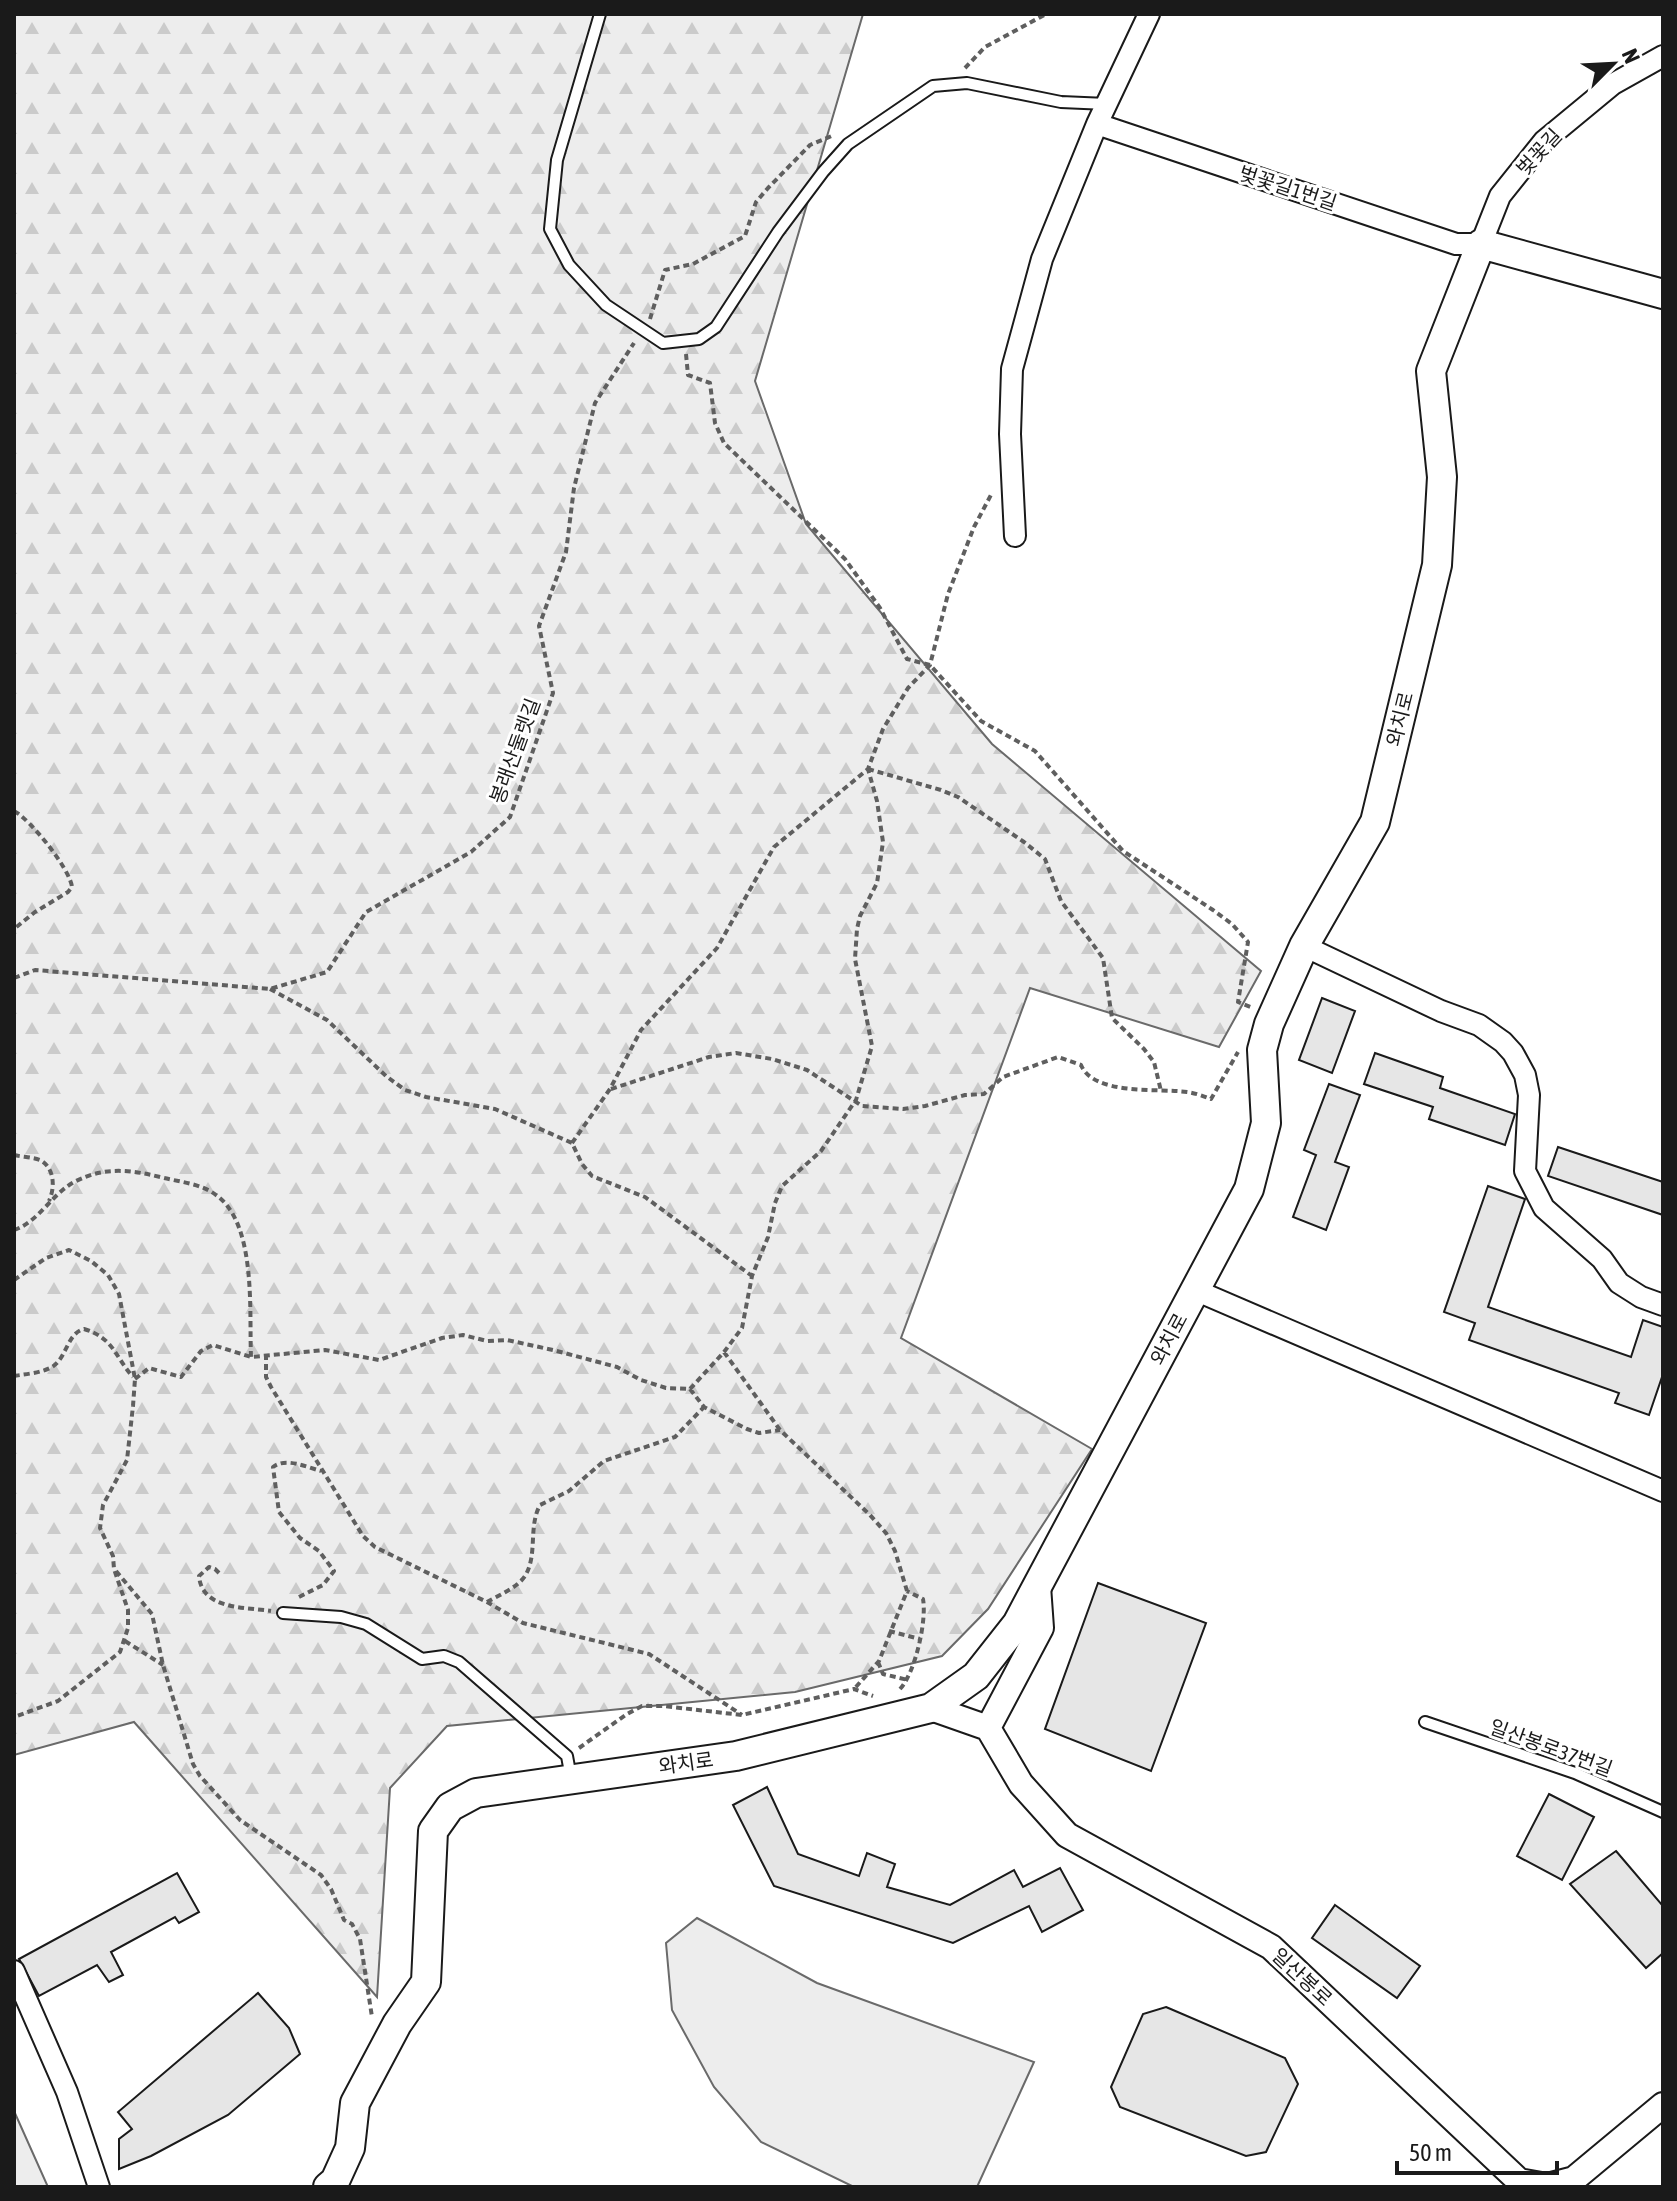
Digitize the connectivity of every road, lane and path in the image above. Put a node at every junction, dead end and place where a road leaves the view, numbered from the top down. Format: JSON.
{"nodes":[{"id":1,"x":600,"y":14,"type":"edge"},
{"id":2,"x":1046,"y":14,"type":"edge"},
{"id":3,"x":1149,"y":14,"type":"edge"},
{"id":4,"x":1663,"y":56,"type":"edge"},
{"id":5,"x":950,"y":84,"type":"junction"},
{"id":6,"x":1107,"y":104,"type":"junction"},
{"id":7,"x":1097,"y":124,"type":"junction"},
{"id":8,"x":842,"y":132,"type":"dead end"},
{"id":9,"x":1481,"y":244,"type":"junction"},
{"id":10,"x":1663,"y":294,"type":"edge"},
{"id":11,"x":643,"y":329,"type":"junction"},
{"id":12,"x":691,"y":341,"type":"junction"},
{"id":13,"x":1011,"y":461,"type":"junction"},
{"id":14,"x":1015,"y":536,"type":"dead end"},
{"id":15,"x":930,"y":665,"type":"junction"},
{"id":16,"x":868,"y":769,"type":"junction"},
{"id":17,"x":14,"y":811,"type":"edge"},
{"id":18,"x":14,"y":929,"type":"edge"},
{"id":19,"x":1304,"y":946,"type":"junction"},
{"id":20,"x":14,"y":978,"type":"edge"},
{"id":21,"x":270,"y":989,"type":"junction"},
{"id":22,"x":1273,"y":1017,"type":"junction"},
{"id":23,"x":1262,"y":1050,"type":"junction"},
{"id":24,"x":610,"y":1089,"type":"junction"},
{"id":25,"x":1161,"y":1091,"type":"junction"},
{"id":26,"x":856,"y":1100,"type":"junction"},
{"id":27,"x":572,"y":1143,"type":"junction"},
{"id":28,"x":14,"y":1155,"type":"edge"},
{"id":29,"x":48,"y":1203,"type":"junction"},
{"id":30,"x":14,"y":1230,"type":"edge"},
{"id":31,"x":752,"y":1276,"type":"junction"},
{"id":32,"x":14,"y":1280,"type":"edge"},
{"id":33,"x":1195,"y":1290,"type":"junction"},
{"id":34,"x":1663,"y":1305,"type":"edge"},
{"id":35,"x":724,"y":1352,"type":"junction"},
{"id":36,"x":266,"y":1354,"type":"junction"},
{"id":37,"x":251,"y":1357,"type":"junction"},
{"id":38,"x":14,"y":1376,"type":"edge"},
{"id":39,"x":135,"y":1379,"type":"junction"},
{"id":40,"x":690,"y":1389,"type":"junction"},
{"id":41,"x":704,"y":1407,"type":"junction"},
{"id":42,"x":780,"y":1430,"type":"junction"},
{"id":43,"x":324,"y":1471,"type":"junction"},
{"id":44,"x":1663,"y":1491,"type":"edge"},
{"id":45,"x":114,"y":1569,"type":"junction"},
{"id":46,"x":219,"y":1573,"type":"dead end"},
{"id":47,"x":1038,"y":1586,"type":"junction"},
{"id":48,"x":907,"y":1591,"type":"junction"},
{"id":49,"x":487,"y":1602,"type":"junction"},
{"id":50,"x":283,"y":1613,"type":"junction"},
{"id":51,"x":889,"y":1631,"type":"junction"},
{"id":52,"x":920,"y":1639,"type":"junction"},
{"id":53,"x":125,"y":1641,"type":"junction"},
{"id":54,"x":878,"y":1662,"type":"junction"},
{"id":55,"x":163,"y":1665,"type":"junction"},
{"id":56,"x":931,"y":1708,"type":"junction"},
{"id":57,"x":742,"y":1715,"type":"junction"},
{"id":58,"x":14,"y":1717,"type":"edge"},
{"id":59,"x":1425,"y":1722,"type":"dead end"},
{"id":60,"x":988,"y":1728,"type":"junction"},
{"id":61,"x":569,"y":1768,"type":"junction"},
{"id":62,"x":1663,"y":1812,"type":"edge"},
{"id":63,"x":14,"y":1971,"type":"edge"},
{"id":64,"x":382,"y":2053,"type":"junction"},
{"id":65,"x":1663,"y":2105,"type":"edge"},
{"id":66,"x":99,"y":2187,"type":"edge"},
{"id":67,"x":328,"y":2187,"type":"edge"}],
"edges":[{"from":1,"to":11,"type":"lane"},
{"from":2,"to":5,"type":"path"},
{"from":3,"to":6,"type":"street"},
{"from":4,"to":9,"type":"street","name":"벚꽃길"},
{"from":5,"to":6,"type":"lane"},
{"from":5,"to":12,"type":"lane"},
{"from":6,"to":7,"type":"street"},
{"from":7,"to":9,"type":"street","name":"벚꽃길1번길"},
{"from":7,"to":13,"type":"street"},
{"from":8,"to":11,"type":"path","name":"봉래산둘렛길"},
{"from":9,"to":10,"type":"main road"},
{"from":9,"to":19,"type":"main road","name":"와치로"},
{"from":11,"to":12,"type":"lane"},
{"from":11,"to":21,"type":"path","name":"봉래산둘렛길"},
{"from":12,"to":15,"type":"path"},
{"from":13,"to":14,"type":"street"},
{"from":13,"to":15,"type":"path"},
{"from":15,"to":16,"type":"path"},
{"from":15,"to":22,"type":"path"},
{"from":16,"to":24,"type":"path"},
{"from":16,"to":25,"type":"path"},
{"from":16,"to":26,"type":"path"},
{"from":17,"to":18,"type":"path"},
{"from":19,"to":22,"type":"main road","name":"와치로"},
{"from":19,"to":34,"type":"street"},
{"from":20,"to":21,"type":"path","name":"봉래산둘렛길"},
{"from":21,"to":27,"type":"path"},
{"from":22,"to":23,"type":"main road","name":"와치로"},
{"from":23,"to":25,"type":"path"},
{"from":23,"to":33,"type":"main road","name":"와치로"},
{"from":24,"to":26,"type":"path"},
{"from":24,"to":27,"type":"path"},
{"from":25,"to":26,"type":"path"},
{"from":26,"to":31,"type":"path"},
{"from":27,"to":31,"type":"path"},
{"from":28,"to":29,"type":"path"},
{"from":29,"to":30,"type":"path"},
{"from":29,"to":37,"type":"path"},
{"from":31,"to":35,"type":"path"},
{"from":32,"to":39,"type":"path"},
{"from":33,"to":44,"type":"street"},
{"from":33,"to":47,"type":"main road","name":"와치로"},
{"from":35,"to":40,"type":"path"},
{"from":35,"to":42,"type":"path"},
{"from":36,"to":37,"type":"path"},
{"from":36,"to":40,"type":"path"},
{"from":36,"to":43,"type":"path"},
{"from":37,"to":39,"type":"path"},
{"from":38,"to":39,"type":"path"},
{"from":39,"to":45,"type":"path"},
{"from":40,"to":41,"type":"path"},
{"from":41,"to":42,"type":"path"},
{"from":41,"to":49,"type":"path"},
{"from":42,"to":48,"type":"path"},
{"from":43,"to":49,"type":"path"},
{"from":43,"to":50,"type":"path"},
{"from":45,"to":53,"type":"path"},
{"from":45,"to":55,"type":"path"},
{"from":46,"to":50,"type":"path"},
{"from":47,"to":56,"type":"main road","name":"와치로"},
{"from":47,"to":60,"type":"street"},
{"from":48,"to":51,"type":"path"},
{"from":48,"to":52,"type":"path"},
{"from":49,"to":57,"type":"path"},
{"from":50,"to":61,"type":"lane"},
{"from":51,"to":52,"type":"path"},
{"from":51,"to":54,"type":"path"},
{"from":52,"to":54,"type":"path"},
{"from":53,"to":55,"type":"path"},
{"from":53,"to":58,"type":"path"},
{"from":54,"to":57,"type":"path"},
{"from":55,"to":64,"type":"path"},
{"from":56,"to":60,"type":"street"},
{"from":56,"to":61,"type":"main road","name":"와치로"},
{"from":57,"to":61,"type":"path"},
{"from":59,"to":62,"type":"lane","name":"일산봉로37번길"},
{"from":60,"to":65,"type":"street","name":"일산봉로"},
{"from":61,"to":64,"type":"main road","name":"와치로"},
{"from":63,"to":66,"type":"street"},
{"from":64,"to":67,"type":"main road","name":"와치로"}]}
